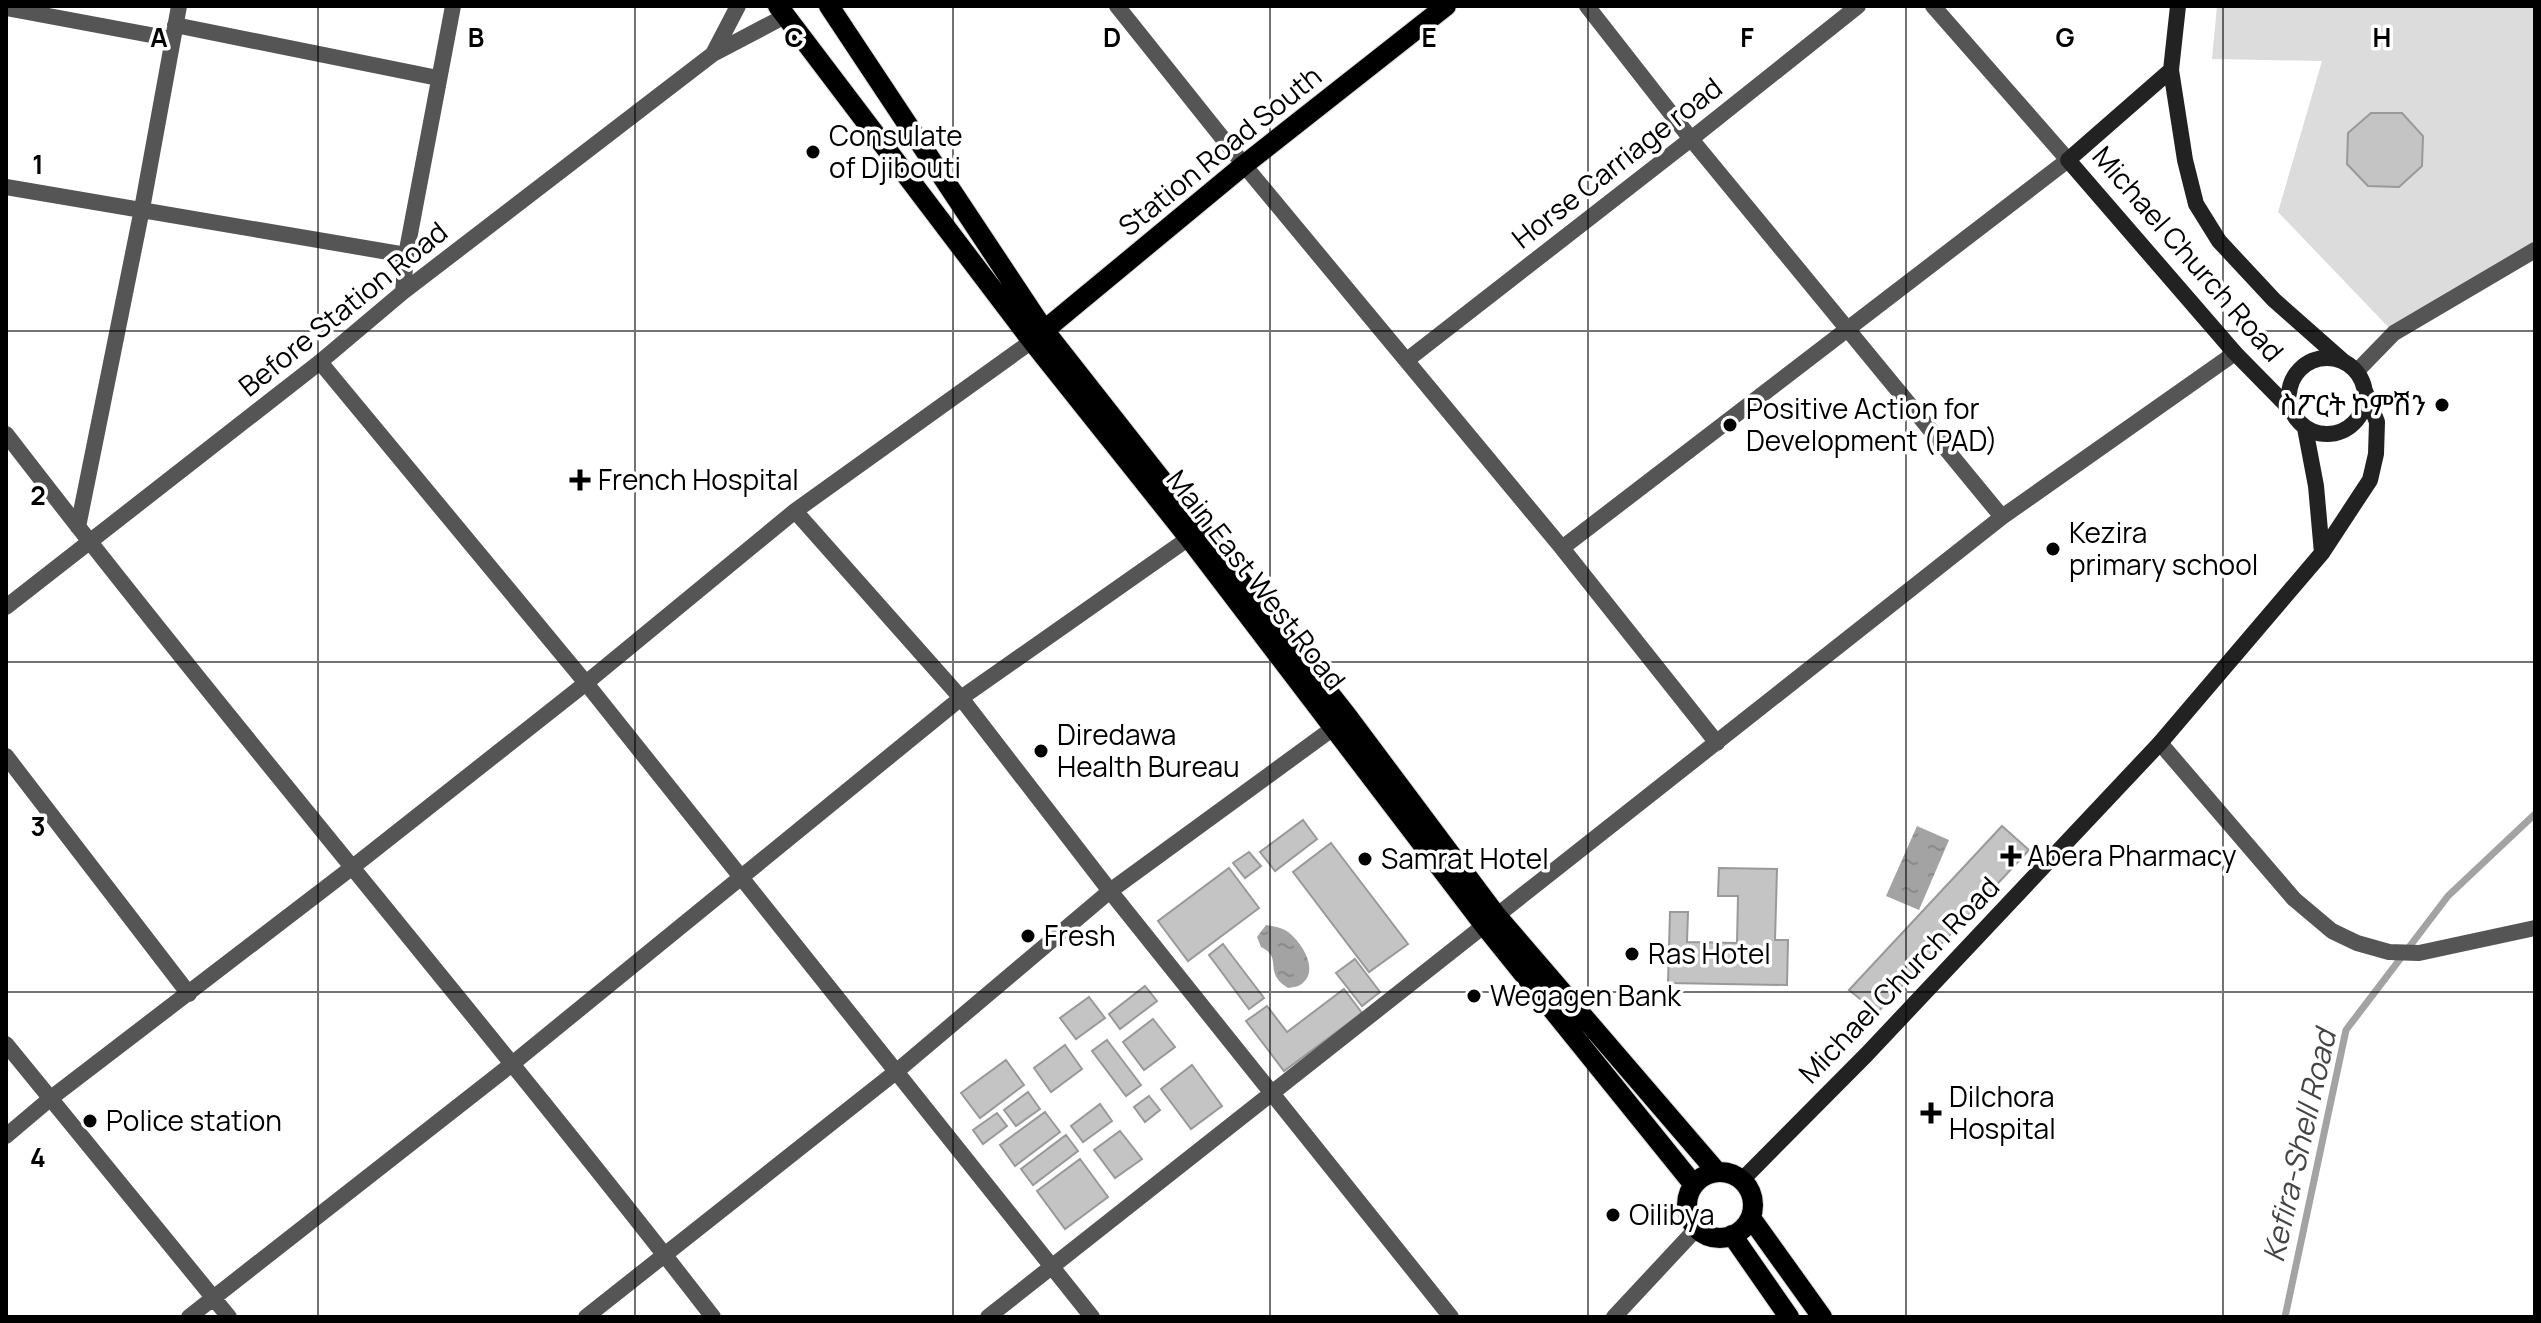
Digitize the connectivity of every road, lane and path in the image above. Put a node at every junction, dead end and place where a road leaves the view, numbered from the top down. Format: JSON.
{"nodes":[{"id":1,"x":179,"y":6,"type":"edge"},
{"id":2,"x":453,"y":6,"type":"edge"},
{"id":3,"x":738,"y":6,"type":"edge"},
{"id":4,"x":829,"y":6,"type":"edge"},
{"id":5,"x":1117,"y":6,"type":"edge"},
{"id":6,"x":1446,"y":6,"type":"edge"},
{"id":7,"x":1587,"y":6,"type":"edge"},
{"id":8,"x":1858,"y":6,"type":"edge"},
{"id":9,"x":1933,"y":6,"type":"edge"},
{"id":10,"x":2178,"y":6,"type":"edge"},
{"id":11,"x":6,"y":8,"type":"edge"},
{"id":12,"x":787,"y":9,"type":"edge"},
{"id":13,"x":174,"y":32,"type":"junction"},
{"id":14,"x":713,"y":54,"type":"junction"},
{"id":15,"x":2171,"y":70,"type":"junction"},
{"id":16,"x":438,"y":78,"type":"junction"},
{"id":17,"x":1691,"y":139,"type":"junction"},
{"id":18,"x":2068,"y":160,"type":"junction"},
{"id":19,"x":1244,"y":165,"type":"junction"},
{"id":20,"x":6,"y":187,"type":"edge"},
{"id":21,"x":142,"y":209,"type":"junction"},
{"id":22,"x":2535,"y":250,"type":"edge"},
{"id":23,"x":406,"y":255,"type":"junction"},
{"id":24,"x":403,"y":292,"type":"junction"},
{"id":25,"x":1848,"y":331,"type":"junction"},
{"id":26,"x":1038,"y":336,"type":"junction"},
{"id":27,"x":2235,"y":353,"type":"junction"},
{"id":28,"x":1407,"y":360,"type":"junction"},
{"id":29,"x":2343,"y":361,"type":"junction"},
{"id":30,"x":320,"y":362,"type":"junction"},
{"id":31,"x":2357,"y":371,"type":"junction"},
{"id":32,"x":2365,"y":391,"type":"junction"},
{"id":33,"x":2290,"y":409,"type":"junction"},
{"id":34,"x":2305,"y":428,"type":"junction"},
{"id":35,"x":6,"y":434,"type":"edge"},
{"id":36,"x":795,"y":511,"type":"junction"},
{"id":37,"x":2002,"y":517,"type":"junction"},
{"id":38,"x":78,"y":527,"type":"junction"},
{"id":39,"x":1189,"y":538,"type":"junction"},
{"id":40,"x":90,"y":543,"type":"junction"},
{"id":41,"x":1562,"y":548,"type":"junction"},
{"id":42,"x":2322,"y":553,"type":"junction"},
{"id":43,"x":6,"y":607,"type":"edge"},
{"id":44,"x":586,"y":683,"type":"junction"},
{"id":45,"x":961,"y":698,"type":"junction"},
{"id":46,"x":1341,"y":722,"type":"junction"},
{"id":47,"x":1717,"y":743,"type":"junction"},
{"id":48,"x":2160,"y":743,"type":"junction"},
{"id":49,"x":6,"y":756,"type":"edge"},
{"id":50,"x":354,"y":866,"type":"junction"},
{"id":51,"x":742,"y":878,"type":"junction"},
{"id":52,"x":1110,"y":891,"type":"junction"},
{"id":53,"x":1490,"y":920,"type":"junction"},
{"id":54,"x":2535,"y":928,"type":"edge"},
{"id":55,"x":189,"y":994,"type":"junction"},
{"id":56,"x":6,"y":1044,"type":"edge"},
{"id":57,"x":512,"y":1064,"type":"junction"},
{"id":58,"x":897,"y":1071,"type":"junction"},
{"id":59,"x":1273,"y":1093,"type":"junction"},
{"id":60,"x":51,"y":1098,"type":"junction"},
{"id":61,"x":6,"y":1136,"type":"edge"},
{"id":62,"x":1717,"y":1172,"type":"junction"},
{"id":63,"x":1742,"y":1180,"type":"junction"},
{"id":64,"x":1694,"y":1185,"type":"junction"},
{"id":65,"x":1751,"y":1218,"type":"junction"},
{"id":66,"x":1697,"y":1228,"type":"junction"},
{"id":67,"x":1732,"y":1235,"type":"junction"},
{"id":68,"x":665,"y":1255,"type":"junction"},
{"id":69,"x":1052,"y":1266,"type":"junction"},
{"id":70,"x":214,"y":1297,"type":"junction"},
{"id":71,"x":1818,"y":1316,"type":"edge"},
{"id":72,"x":189,"y":1317,"type":"edge"},
{"id":73,"x":229,"y":1317,"type":"edge"},
{"id":74,"x":586,"y":1317,"type":"edge"},
{"id":75,"x":713,"y":1317,"type":"edge"},
{"id":76,"x":988,"y":1317,"type":"edge"},
{"id":77,"x":1092,"y":1317,"type":"edge"},
{"id":78,"x":1451,"y":1317,"type":"edge"},
{"id":79,"x":1614,"y":1317,"type":"edge"},
{"id":80,"x":1789,"y":1317,"type":"edge"}],
"edges":[{"from":1,"to":13,"type":"street"},
{"from":2,"to":16,"type":"street"},
{"from":3,"to":14,"type":"street","name":"Before Station Road"},
{"from":4,"to":26,"type":"main road","name":"Main East West Road"},
{"from":5,"to":19,"type":"street"},
{"from":6,"to":19,"type":"main road","name":"Station Road South"},
{"from":7,"to":17,"type":"street"},
{"from":8,"to":17,"type":"street","name":"Horse Carriage road"},
{"from":9,"to":18,"type":"street"},
{"from":10,"to":15,"type":"main road","name":"Michael Church Road"},
{"from":11,"to":13,"type":"street"},
{"from":12,"to":14,"type":"street","name":"Before Station Road"},
{"from":12,"to":26,"type":"main road","name":"Main East West Road"},
{"from":13,"to":16,"type":"street"},
{"from":13,"to":21,"type":"street"},
{"from":14,"to":24,"type":"street","name":"Before Station Road"},
{"from":15,"to":18,"type":"main road","name":"Michael Church Road"},
{"from":15,"to":29,"type":"main road","name":"Michael Church Road"},
{"from":16,"to":23,"type":"street"},
{"from":17,"to":25,"type":"street"},
{"from":17,"to":28,"type":"street","name":"Horse Carriage road"},
{"from":18,"to":25,"type":"street"},
{"from":18,"to":27,"type":"main road","name":"Michael Church Road"},
{"from":19,"to":26,"type":"main road","name":"Station Road South"},
{"from":19,"to":28,"type":"street"},
{"from":20,"to":21,"type":"street"},
{"from":21,"to":23,"type":"street"},
{"from":21,"to":38,"type":"street"},
{"from":22,"to":31,"type":"street"},
{"from":23,"to":24,"type":"street"},
{"from":24,"to":30,"type":"street","name":"Before Station Road"},
{"from":25,"to":37,"type":"street"},
{"from":25,"to":41,"type":"street"},
{"from":26,"to":36,"type":"street"},
{"from":26,"to":39,"type":"main road","name":"Main East West Road"},
{"from":26,"to":46,"type":"main road","name":"Main East West Road"},
{"from":27,"to":33,"type":"main road","name":"Michael Church Road"},
{"from":27,"to":37,"type":"street"},
{"from":28,"to":41,"type":"street"},
{"from":29,"to":31,"type":"main road"},
{"from":29,"to":33,"type":"main road"},
{"from":30,"to":40,"type":"street","name":"Before Station Road"},
{"from":30,"to":44,"type":"street"},
{"from":31,"to":32,"type":"main road"},
{"from":32,"to":34,"type":"main road"},
{"from":32,"to":42,"type":"main road","name":"Michael Church Road"},
{"from":33,"to":34,"type":"main road"},
{"from":34,"to":42,"type":"main road"},
{"from":35,"to":38,"type":"street"},
{"from":36,"to":44,"type":"street"},
{"from":36,"to":45,"type":"street"},
{"from":37,"to":47,"type":"street"},
{"from":38,"to":40,"type":"street"},
{"from":39,"to":45,"type":"street"},
{"from":39,"to":46,"type":"main road","name":"Main East West Road"},
{"from":40,"to":43,"type":"street","name":"Before Station Road"},
{"from":40,"to":50,"type":"street"},
{"from":41,"to":47,"type":"street"},
{"from":42,"to":48,"type":"main road","name":"Michael Church Road"},
{"from":44,"to":50,"type":"street"},
{"from":44,"to":51,"type":"street"},
{"from":45,"to":51,"type":"street"},
{"from":45,"to":52,"type":"street"},
{"from":46,"to":52,"type":"street"},
{"from":46,"to":53,"type":"main road","name":"Main East West Road"},
{"from":47,"to":53,"type":"street"},
{"from":48,"to":54,"type":"street"},
{"from":48,"to":63,"type":"main road","name":"Michael Church Road"},
{"from":49,"to":55,"type":"street"},
{"from":50,"to":55,"type":"street"},
{"from":50,"to":57,"type":"street"},
{"from":51,"to":57,"type":"street"},
{"from":51,"to":58,"type":"street"},
{"from":52,"to":58,"type":"street"},
{"from":52,"to":59,"type":"street"},
{"from":53,"to":59,"type":"street"},
{"from":53,"to":62,"type":"main road","name":"Main East West Road"},
{"from":53,"to":64,"type":"main road","name":"Main East West Road"},
{"from":55,"to":60,"type":"street"},
{"from":56,"to":60,"type":"street"},
{"from":57,"to":68,"type":"street"},
{"from":57,"to":70,"type":"street"},
{"from":58,"to":68,"type":"street"},
{"from":58,"to":69,"type":"street"},
{"from":59,"to":69,"type":"street"},
{"from":59,"to":78,"type":"street"},
{"from":60,"to":61,"type":"street"},
{"from":60,"to":70,"type":"street"},
{"from":62,"to":63,"type":"main road"},
{"from":62,"to":64,"type":"main road"},
{"from":63,"to":65,"type":"main road"},
{"from":64,"to":66,"type":"main road"},
{"from":65,"to":67,"type":"main road"},
{"from":65,"to":71,"type":"main road"},
{"from":66,"to":67,"type":"main road"},
{"from":66,"to":79,"type":"street"},
{"from":67,"to":80,"type":"main road"},
{"from":68,"to":74,"type":"street"},
{"from":68,"to":75,"type":"street"},
{"from":69,"to":76,"type":"street"},
{"from":69,"to":77,"type":"street"},
{"from":70,"to":72,"type":"street"},
{"from":70,"to":73,"type":"street"}]}
